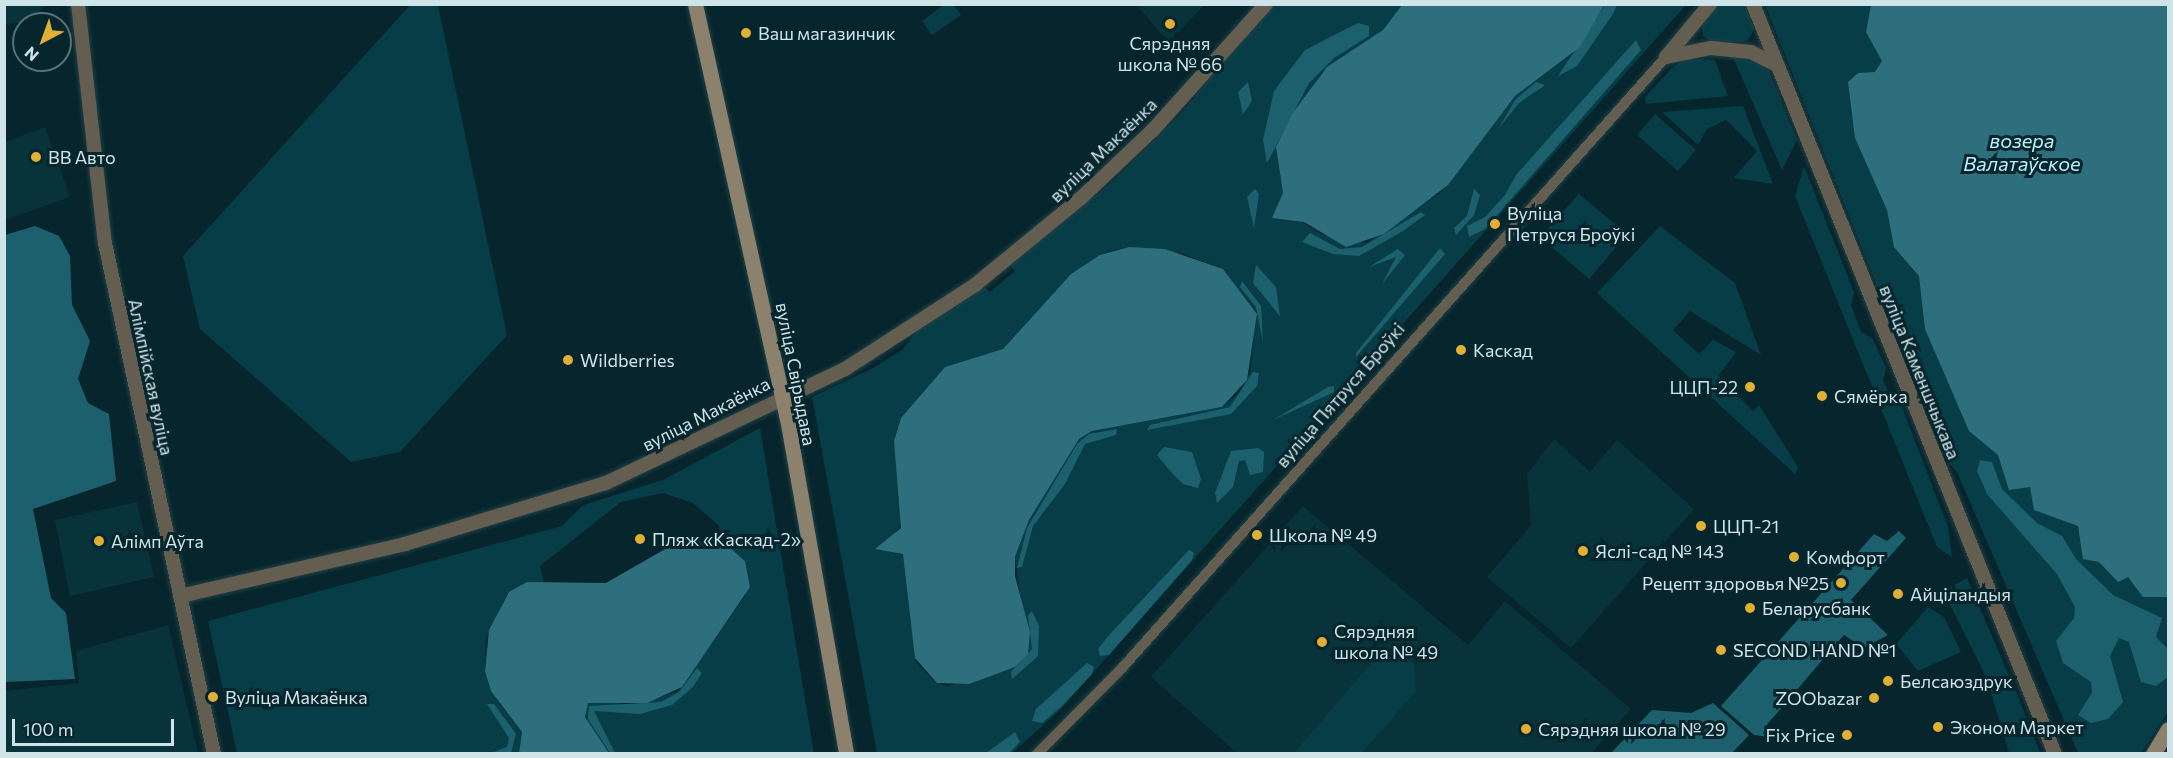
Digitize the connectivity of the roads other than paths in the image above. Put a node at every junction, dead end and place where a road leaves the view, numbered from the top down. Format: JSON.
{"nodes":[{"id":1,"x":78,"y":4,"type":"edge"},
{"id":2,"x":695,"y":4,"type":"edge"},
{"id":3,"x":1266,"y":4,"type":"edge"},
{"id":4,"x":1710,"y":4,"type":"edge"},
{"id":5,"x":1753,"y":4,"type":"edge"},
{"id":6,"x":1696,"y":19,"type":"junction"},
{"id":7,"x":1761,"y":25,"type":"junction"},
{"id":8,"x":1711,"y":48,"type":"junction"},
{"id":9,"x":1734,"y":50,"type":"junction"},
{"id":10,"x":1666,"y":57,"type":"junction"},
{"id":11,"x":1778,"y":66,"type":"junction"},
{"id":12,"x":781,"y":395,"type":"junction"},
{"id":13,"x":180,"y":596,"type":"junction"},
{"id":14,"x":2169,"y":729,"type":"edge"},
{"id":15,"x":214,"y":753,"type":"edge"},
{"id":16,"x":846,"y":753,"type":"edge"},
{"id":17,"x":1037,"y":753,"type":"edge"},
{"id":18,"x":2055,"y":753,"type":"edge"},
{"id":19,"x":2153,"y":753,"type":"edge"}],
"edges":[{"from":1,"to":13,"type":"street","name":"Алімпійская вуліца"},
{"from":2,"to":12,"type":"main road","name":"вуліца Свірыдава"},
{"from":3,"to":12,"type":"street","name":"вуліца Макаёнка"},
{"from":4,"to":6,"type":"street"},
{"from":5,"to":7,"type":"street","name":"вуліца Каменшчыкава"},
{"from":6,"to":8,"type":"street"},
{"from":6,"to":10,"type":"street"},
{"from":7,"to":9,"type":"street"},
{"from":7,"to":11,"type":"street","name":"вуліца Каменшчыкава"},
{"from":8,"to":9,"type":"street"},
{"from":8,"to":10,"type":"street"},
{"from":9,"to":11,"type":"street"},
{"from":10,"to":17,"type":"street","name":"вуліца Пятруся Броўкі"},
{"from":11,"to":18,"type":"street","name":"вуліца Каменшчыкава"},
{"from":12,"to":13,"type":"street","name":"вуліца Макаёнка"},
{"from":12,"to":16,"type":"main road","name":"вуліца Свірыдава"},
{"from":13,"to":15,"type":"street","name":"Алімпійская вуліца"},
{"from":14,"to":19,"type":"main road"}]}
